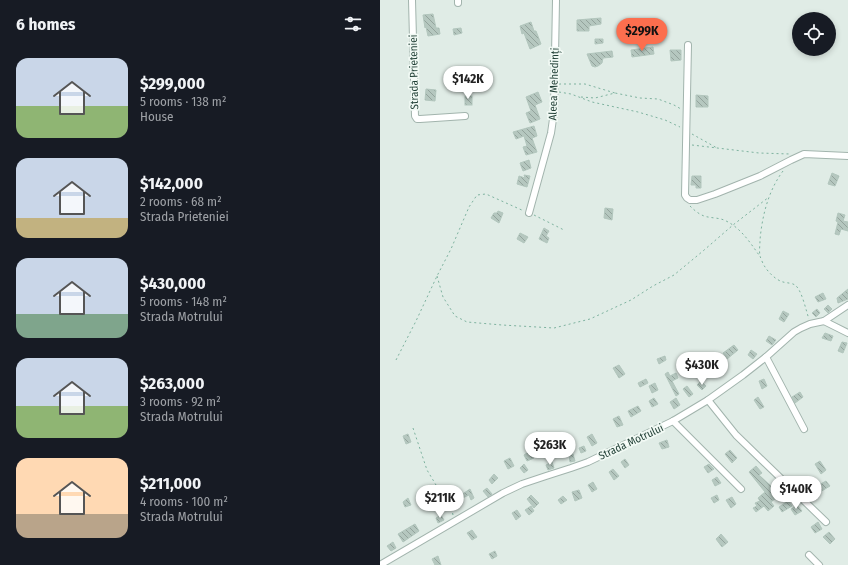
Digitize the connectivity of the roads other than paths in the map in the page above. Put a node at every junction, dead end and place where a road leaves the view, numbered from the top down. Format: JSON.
{"nodes":[{"id":1,"x":412,"y":0,"type":"edge"},
{"id":2,"x":556,"y":0,"type":"edge"},
{"id":3,"x":688,"y":45,"type":"dead end"},
{"id":4,"x":465,"y":116,"type":"dead end"},
{"id":5,"x":848,"y":156,"type":"edge"},
{"id":6,"x":529,"y":213,"type":"road end"},
{"id":7,"x":848,"y":305,"type":"edge"},
{"id":8,"x":824,"y":321,"type":"junction"},
{"id":9,"x":848,"y":334,"type":"edge"},
{"id":10,"x":766,"y":357,"type":"junction"},
{"id":11,"x":708,"y":400,"type":"junction"},
{"id":12,"x":673,"y":422,"type":"junction"},
{"id":13,"x":804,"y":429,"type":"dead end"},
{"id":14,"x":741,"y":489,"type":"dead end"},
{"id":15,"x":826,"y":522,"type":"dead end"},
{"id":16,"x":809,"y":555,"type":"dead end"},
{"id":17,"x":380,"y":565,"type":"edge"},
{"id":18,"x":820,"y":565,"type":"edge"}],
"edges":[{"from":1,"to":4,"type":"street","name":"Strada Prieteniei"},
{"from":2,"to":6,"type":"street","name":"Aleea Mehedinți"},
{"from":3,"to":5,"type":"street"},
{"from":7,"to":8,"type":"street"},
{"from":8,"to":9,"type":"street"},
{"from":8,"to":10,"type":"street","name":"Strada Motrului"},
{"from":10,"to":11,"type":"street","name":"Strada Motrului"},
{"from":10,"to":13,"type":"street"},
{"from":11,"to":12,"type":"street","name":"Strada Motrului"},
{"from":11,"to":15,"type":"street"},
{"from":12,"to":14,"type":"street"},
{"from":12,"to":17,"type":"street","name":"Strada Motrului"},
{"from":16,"to":18,"type":"street"}]}
